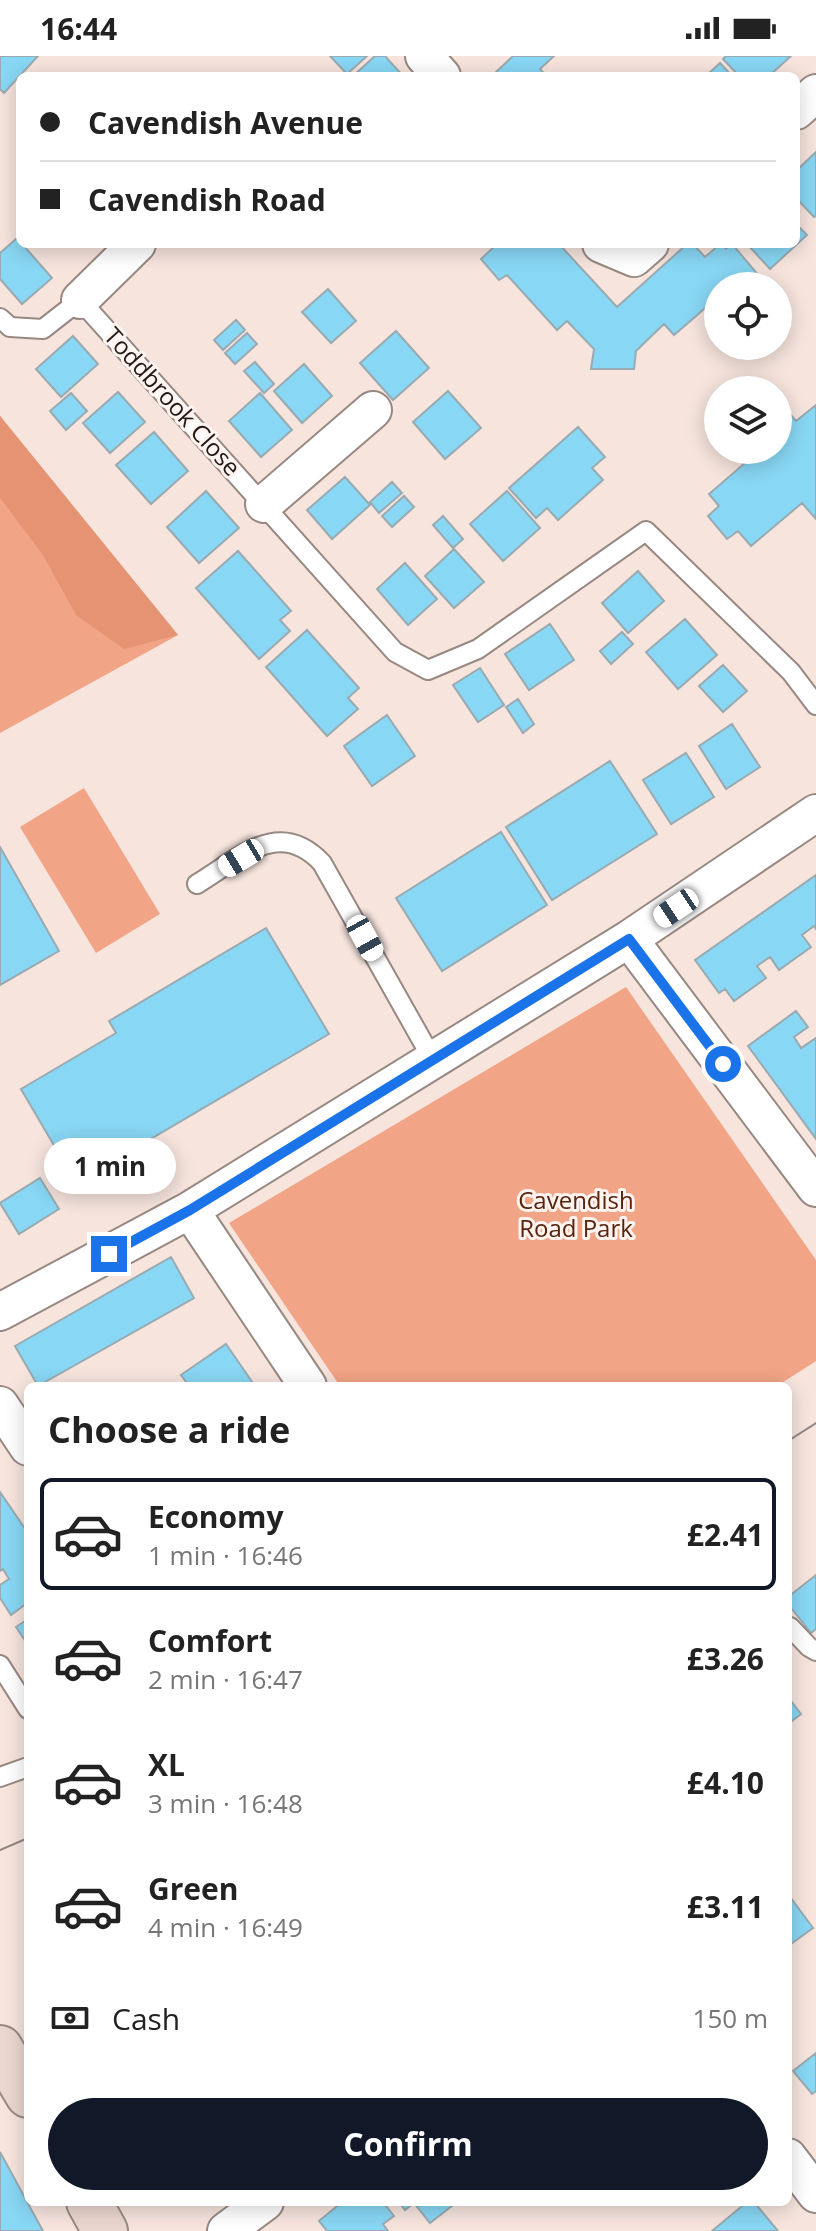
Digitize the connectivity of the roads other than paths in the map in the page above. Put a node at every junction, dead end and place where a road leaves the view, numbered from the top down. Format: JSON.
{"nodes":[{"id":1,"x":424,"y":56,"type":"edge"},
{"id":2,"x":438,"y":72,"type":"edge"},
{"id":3,"x":816,"y":93,"type":"edge"},
{"id":4,"x":800,"y":107,"type":"edge"},
{"id":5,"x":133,"y":248,"type":"edge"},
{"id":6,"x":610,"y":248,"type":"edge"},
{"id":7,"x":645,"y":248,"type":"edge"},
{"id":8,"x":80,"y":300,"type":"junction"},
{"id":9,"x":0,"y":318,"type":"edge"},
{"id":10,"x":373,"y":410,"type":"dead end"},
{"id":11,"x":264,"y":504,"type":"junction"},
{"id":12,"x":816,"y":705,"type":"edge"},
{"id":13,"x":816,"y":813,"type":"edge"},
{"id":14,"x":197,"y":884,"type":"dead end"},
{"id":15,"x":629,"y":939,"type":"junction"},
{"id":16,"x":433,"y":1060,"type":"junction"},
{"id":17,"x":816,"y":1188,"type":"edge"},
{"id":18,"x":190,"y":1210,"type":"junction"},
{"id":19,"x":0,"y":1312,"type":"edge"},
{"id":20,"x":305,"y":1382,"type":"edge"},
{"id":21,"x":0,"y":1405,"type":"edge"},
{"id":22,"x":24,"y":1441,"type":"edge"},
{"id":23,"x":792,"y":1629,"type":"edge"},
{"id":24,"x":816,"y":1651,"type":"edge"},
{"id":25,"x":0,"y":1665,"type":"edge"},
{"id":26,"x":24,"y":1703,"type":"edge"},
{"id":27,"x":24,"y":1768,"type":"edge"},
{"id":28,"x":0,"y":1777,"type":"edge"},
{"id":29,"x":792,"y":2162,"type":"edge"},
{"id":30,"x":816,"y":2194,"type":"edge"},
{"id":31,"x":91,"y":2206,"type":"edge"},
{"id":32,"x":260,"y":2206,"type":"edge"},
{"id":33,"x":105,"y":2231,"type":"edge"},
{"id":34,"x":226,"y":2231,"type":"edge"}],
"edges":[{"from":1,"to":2,"type":"street"},
{"from":3,"to":4,"type":"street"},
{"from":5,"to":8,"type":"street"},
{"from":6,"to":7,"type":"street"},
{"from":8,"to":9,"type":"lane"},
{"from":8,"to":11,"type":"lane","name":"Toddbrook Close"},
{"from":10,"to":11,"type":"street"},
{"from":11,"to":12,"type":"lane","name":"Toddbrook Close"},
{"from":13,"to":15,"type":"street"},
{"from":14,"to":16,"type":"lane"},
{"from":15,"to":16,"type":"street"},
{"from":15,"to":17,"type":"street"},
{"from":16,"to":18,"type":"street"},
{"from":18,"to":19,"type":"street"},
{"from":18,"to":20,"type":"street"},
{"from":21,"to":22,"type":"street"},
{"from":23,"to":24,"type":"lane"},
{"from":25,"to":26,"type":"lane"},
{"from":27,"to":28,"type":"lane"},
{"from":29,"to":30,"type":"street"},
{"from":31,"to":33,"type":"street"},
{"from":32,"to":34,"type":"street"}]}
